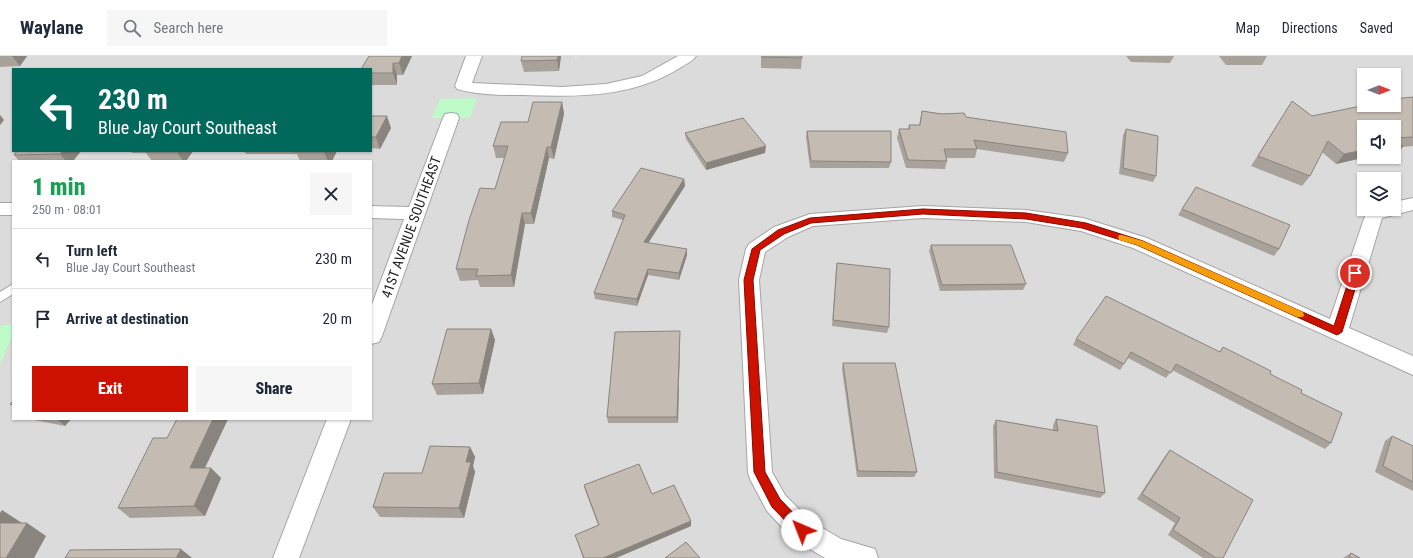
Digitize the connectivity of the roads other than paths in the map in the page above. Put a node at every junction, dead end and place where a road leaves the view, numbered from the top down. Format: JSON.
{"nodes":[{"id":1,"x":474,"y":56,"type":"edge"},
{"id":2,"x":688,"y":56,"type":"edge"},
{"id":3,"x":451,"y":118,"type":"dead end"},
{"id":4,"x":1413,"y":204,"type":"edge"},
{"id":5,"x":1401,"y":207,"type":"edge"},
{"id":6,"x":0,"y":209,"type":"edge"},
{"id":7,"x":12,"y":209,"type":"edge"},
{"id":8,"x":372,"y":212,"type":"edge"},
{"id":9,"x":417,"y":213,"type":"junction"},
{"id":10,"x":1373,"y":216,"type":"edge"},
{"id":11,"x":12,"y":289,"type":"edge"},
{"id":12,"x":0,"y":298,"type":"edge"},
{"id":13,"x":1337,"y":332,"type":"junction"},
{"id":14,"x":372,"y":333,"type":"edge"},
{"id":15,"x":1413,"y":366,"type":"edge"},
{"id":16,"x":339,"y":420,"type":"edge"},
{"id":17,"x":286,"y":558,"type":"edge"},
{"id":18,"x":865,"y":558,"type":"edge"}],
"edges":[{"from":1,"to":2,"type":"street"},
{"from":3,"to":9,"type":"street","name":"41ST AVENUE SOUTHEAST"},
{"from":4,"to":5,"type":"street"},
{"from":6,"to":7,"type":"street"},
{"from":8,"to":9,"type":"street"},
{"from":9,"to":14,"type":"street","name":"41ST AVENUE SOUTHEAST"},
{"from":10,"to":13,"type":"street"},
{"from":11,"to":12,"type":"lane"},
{"from":13,"to":15,"type":"street"},
{"from":13,"to":18,"type":"street"},
{"from":16,"to":17,"type":"street"}]}
